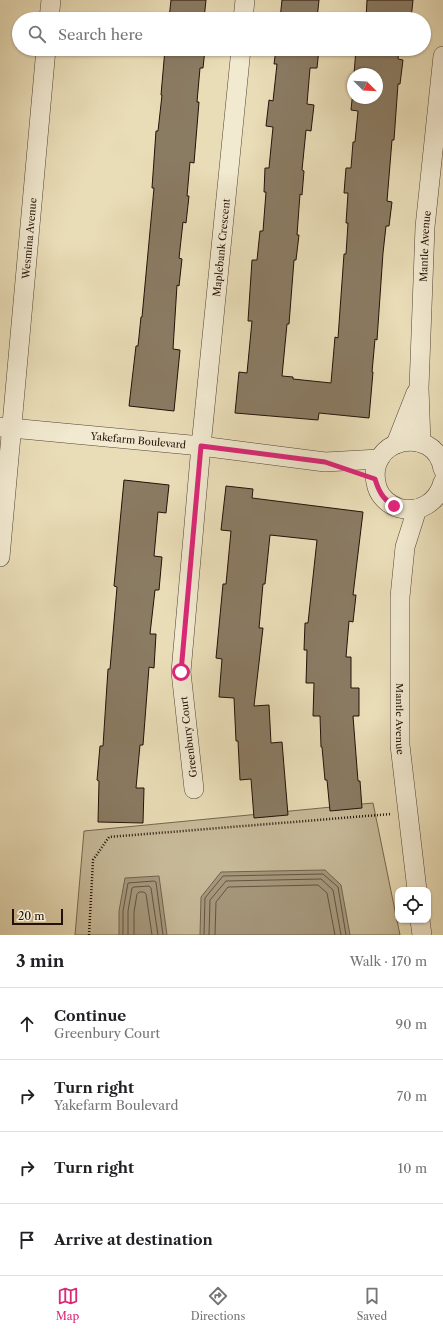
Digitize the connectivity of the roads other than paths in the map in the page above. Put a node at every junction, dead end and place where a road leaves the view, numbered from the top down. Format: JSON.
{"nodes":[{"id":1,"x":50,"y":0,"type":"edge"},
{"id":2,"x":245,"y":0,"type":"edge"},
{"id":3,"x":49,"y":12,"type":"edge"},
{"id":4,"x":244,"y":12,"type":"edge"},
{"id":5,"x":45,"y":56,"type":"edge"},
{"id":6,"x":240,"y":56,"type":"edge"},
{"id":7,"x":443,"y":56,"type":"edge"},
{"id":8,"x":418,"y":388,"type":"junction"},
{"id":9,"x":6,"y":428,"type":"edge"},
{"id":10,"x":421,"y":443,"type":"junction"},
{"id":11,"x":396,"y":444,"type":"junction"},
{"id":12,"x":201,"y":446,"type":"junction"},
{"id":13,"x":379,"y":459,"type":"junction"},
{"id":14,"x":325,"y":462,"type":"junction"},
{"id":15,"x":443,"y":467,"type":"edge"},
{"id":16,"x":375,"y":479,"type":"junction"},
{"id":17,"x":443,"y":483,"type":"edge"},
{"id":18,"x":394,"y":506,"type":"junction"},
{"id":19,"x":416,"y":509,"type":"junction"},
{"id":20,"x":405,"y":547,"type":"junction"},
{"id":21,"x":0,"y":557,"type":"edge"},
{"id":22,"x":194,"y":789,"type":"dead end"},
{"id":23,"x":417,"y":887,"type":"edge"},
{"id":24,"x":420,"y":923,"type":"edge"},
{"id":25,"x":422,"y":935,"type":"edge"}],
"edges":[{"from":1,"to":3,"type":"street"},
{"from":2,"to":4,"type":"street"},
{"from":5,"to":9,"type":"street","name":"Wesmina Avenue"},
{"from":6,"to":12,"type":"street","name":"Maplebank Crescent"},
{"from":7,"to":8,"type":"street","name":"Mantle Avenue"},
{"from":8,"to":10,"type":"street","name":"Mantle Avenue"},
{"from":8,"to":11,"type":"street","name":"Mantle Avenue"},
{"from":9,"to":12,"type":"street","name":"Yakefarm Boulevard"},
{"from":9,"to":21,"type":"street","name":"Wesmina Avenue"},
{"from":10,"to":11,"type":"street"},
{"from":10,"to":15,"type":"street"},
{"from":11,"to":13,"type":"street"},
{"from":12,"to":14,"type":"street","name":"Yakefarm Boulevard"},
{"from":12,"to":22,"type":"street","name":"Greenbury Court"},
{"from":13,"to":14,"type":"street","name":"Yakefarm Boulevard"},
{"from":13,"to":16,"type":"street"},
{"from":14,"to":16,"type":"street","name":"Yakefarm Boulevard"},
{"from":16,"to":18,"type":"street"},
{"from":17,"to":19,"type":"street"},
{"from":18,"to":19,"type":"street"},
{"from":18,"to":20,"type":"street","name":"Mantle Avenue"},
{"from":19,"to":20,"type":"street","name":"Mantle Avenue"},
{"from":20,"to":23,"type":"street","name":"Mantle Avenue"},
{"from":24,"to":25,"type":"street"}]}
